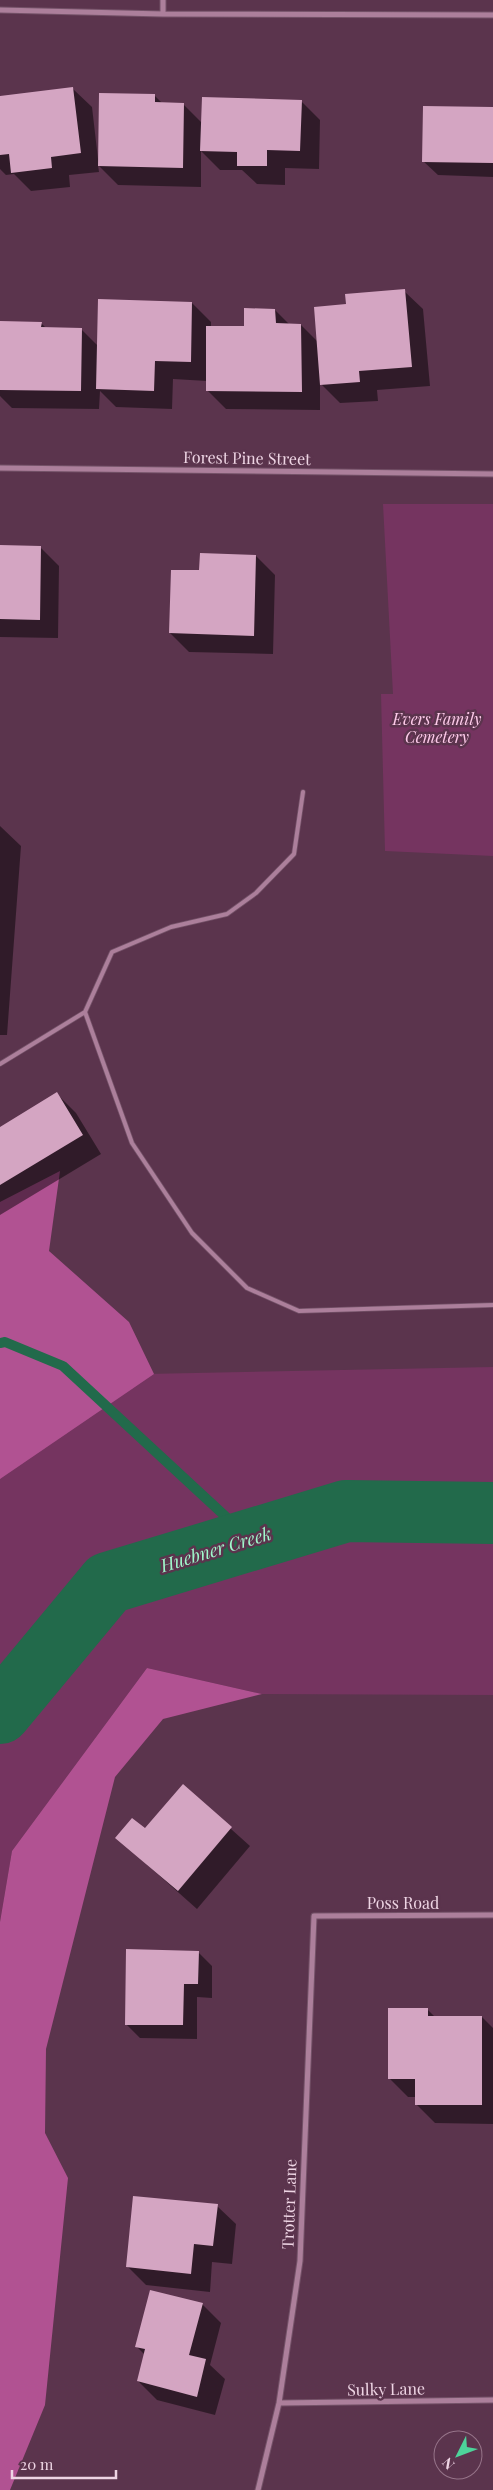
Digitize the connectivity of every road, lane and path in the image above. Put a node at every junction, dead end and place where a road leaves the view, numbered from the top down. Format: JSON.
{"nodes":[{"id":1,"x":162,"y":0,"type":"edge"},
{"id":2,"x":0,"y":10,"type":"edge"},
{"id":3,"x":163,"y":14,"type":"junction"},
{"id":4,"x":493,"y":15,"type":"edge"},
{"id":5,"x":0,"y":468,"type":"edge"},
{"id":6,"x":493,"y":474,"type":"edge"},
{"id":7,"x":303,"y":792,"type":"dead end"},
{"id":8,"x":85,"y":1012,"type":"junction"},
{"id":9,"x":0,"y":1064,"type":"edge"},
{"id":10,"x":493,"y":1305,"type":"edge"},
{"id":11,"x":493,"y":1915,"type":"edge"},
{"id":12,"x":314,"y":1916,"type":"joint"},
{"id":13,"x":493,"y":2400,"type":"edge"},
{"id":14,"x":279,"y":2403,"type":"junction"},
{"id":15,"x":258,"y":2490,"type":"edge"}],
"edges":[{"from":1,"to":3,"type":"street"},
{"from":2,"to":3,"type":"street"},
{"from":3,"to":4,"type":"street"},
{"from":5,"to":6,"type":"street","name":"Forest Pine Street"},
{"from":7,"to":8,"type":"lane"},
{"from":8,"to":9,"type":"lane"},
{"from":8,"to":10,"type":"lane"},
{"from":11,"to":12,"type":"street","name":"Poss Road"},
{"from":12,"to":14,"type":"street","name":"Trotter Lane"},
{"from":13,"to":14,"type":"street","name":"Sulky Lane"},
{"from":14,"to":15,"type":"street","name":"Trotter Lane"}]}
